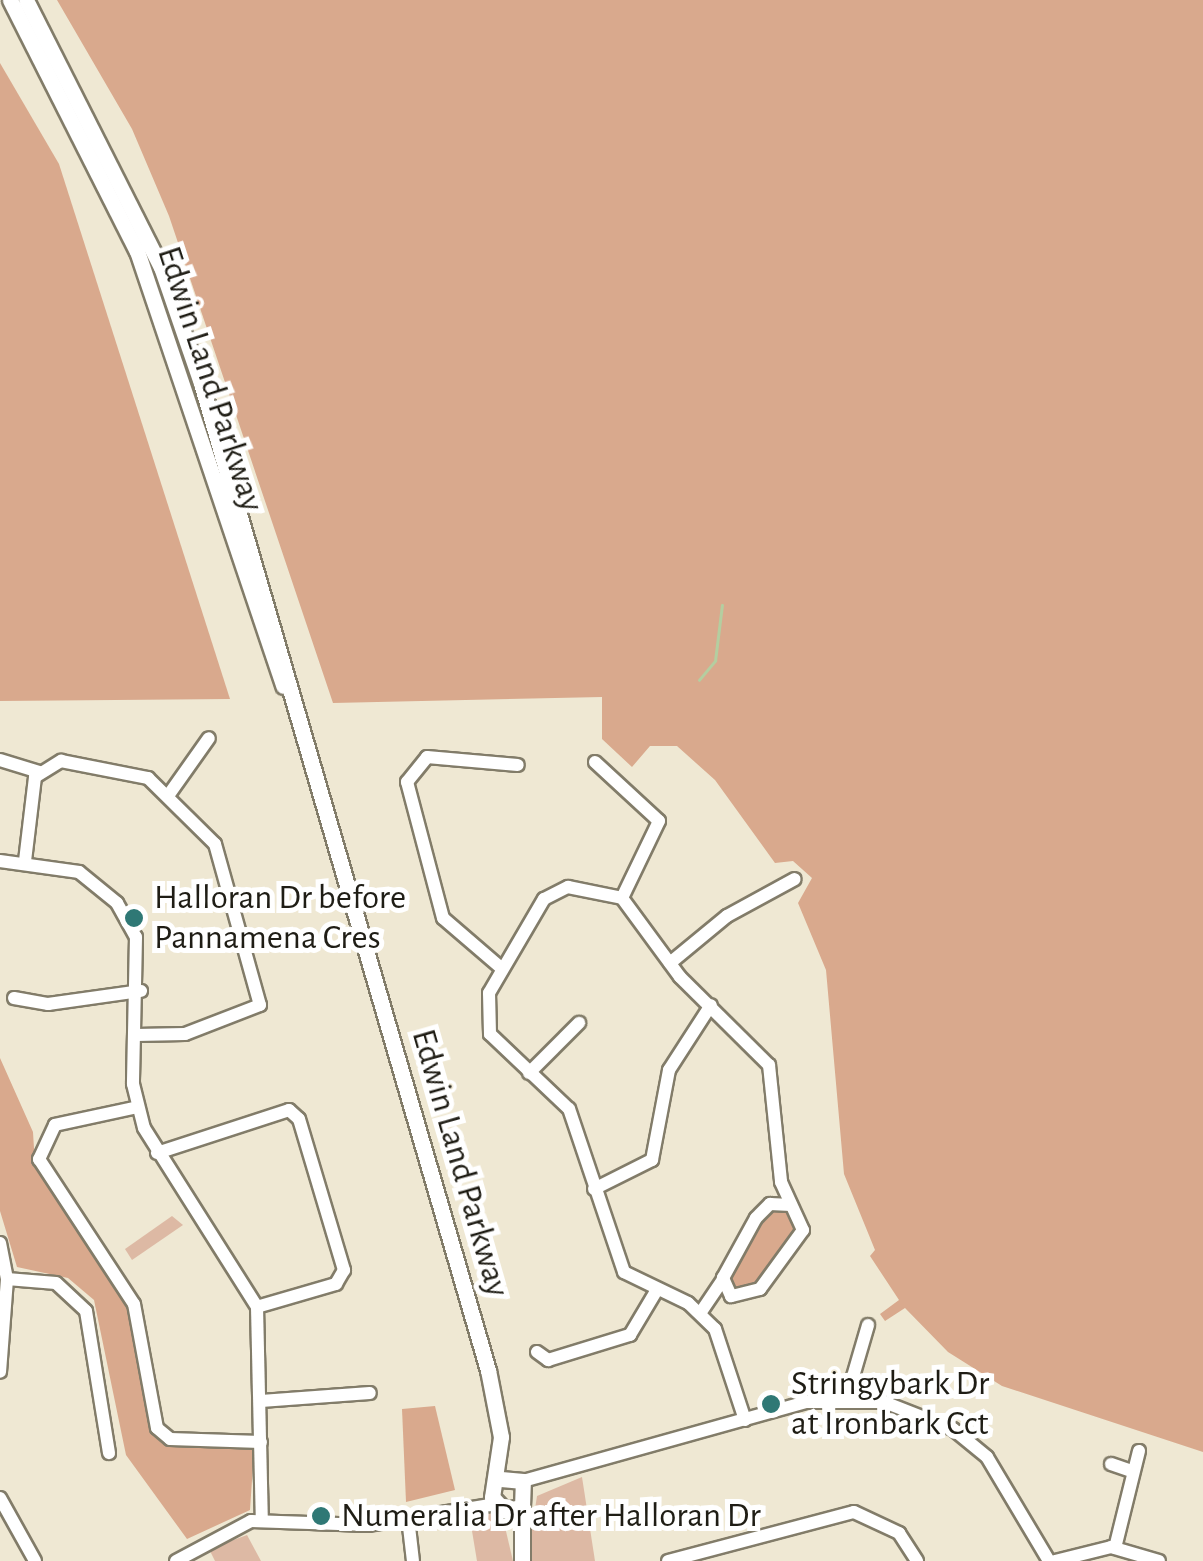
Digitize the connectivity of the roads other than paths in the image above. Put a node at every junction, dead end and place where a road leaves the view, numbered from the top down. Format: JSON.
{"nodes":[{"id":1,"x":10,"y":0,"type":"edge"},
{"id":2,"x":26,"y":0,"type":"edge"},
{"id":3,"x":209,"y":738,"type":"dead end"},
{"id":4,"x":0,"y":760,"type":"edge"},
{"id":5,"x":595,"y":762,"type":"dead end"},
{"id":6,"x":518,"y":765,"type":"dead end"},
{"id":7,"x":38,"y":772,"type":"junction"},
{"id":8,"x":320,"y":791,"type":"junction"},
{"id":9,"x":170,"y":793,"type":"junction"},
{"id":10,"x":25,"y":860,"type":"junction"},
{"id":11,"x":0,"y":862,"type":"edge"},
{"id":12,"x":795,"y":879,"type":"dead end"},
{"id":13,"x":622,"y":898,"type":"junction"},
{"id":14,"x":670,"y":963,"type":"junction"},
{"id":15,"x":500,"y":966,"type":"junction"},
{"id":16,"x":142,"y":991,"type":"junction"},
{"id":17,"x":14,"y":998,"type":"dead end"},
{"id":18,"x":711,"y":1005,"type":"junction"},
{"id":19,"x":578,"y":1023,"type":"dead end"},
{"id":20,"x":136,"y":1034,"type":"junction"},
{"id":21,"x":528,"y":1073,"type":"junction"},
{"id":22,"x":138,"y":1106,"type":"junction"},
{"id":23,"x":156,"y":1152,"type":"junction"},
{"id":24,"x":781,"y":1174,"type":"junction"},
{"id":25,"x":594,"y":1189,"type":"junction"},
{"id":26,"x":791,"y":1205,"type":"junction"},
{"id":27,"x":767,"y":1207,"type":"junction"},
{"id":28,"x":0,"y":1244,"type":"edge"},
{"id":29,"x":7,"y":1279,"type":"junction"},
{"id":30,"x":723,"y":1279,"type":"junction"},
{"id":31,"x":656,"y":1293,"type":"junction"},
{"id":32,"x":735,"y":1297,"type":"junction"},
{"id":33,"x":257,"y":1307,"type":"junction"},
{"id":34,"x":701,"y":1312,"type":"junction"},
{"id":35,"x":868,"y":1325,"type":"dead end"},
{"id":36,"x":543,"y":1362,"type":"dead end"},
{"id":37,"x":0,"y":1372,"type":"edge"},
{"id":38,"x":370,"y":1393,"type":"dead end"},
{"id":39,"x":847,"y":1397,"type":"junction"},
{"id":40,"x":261,"y":1401,"type":"junction"},
{"id":41,"x":744,"y":1420,"type":"junction"},
{"id":42,"x":261,"y":1442,"type":"junction"},
{"id":43,"x":1138,"y":1451,"type":"dead end"},
{"id":44,"x":110,"y":1453,"type":"dead end"},
{"id":45,"x":1111,"y":1464,"type":"dead end"},
{"id":46,"x":1132,"y":1471,"type":"junction"},
{"id":47,"x":510,"y":1493,"type":"junction"},
{"id":48,"x":0,"y":1498,"type":"edge"},
{"id":49,"x":408,"y":1518,"type":"junction"},
{"id":50,"x":262,"y":1520,"type":"junction"},
{"id":51,"x":1115,"y":1548,"type":"junction"},
{"id":52,"x":521,"y":1554,"type":"edge"},
{"id":53,"x":36,"y":1561,"type":"edge"},
{"id":54,"x":176,"y":1561,"type":"edge"},
{"id":55,"x":413,"y":1561,"type":"edge"},
{"id":56,"x":668,"y":1561,"type":"edge"},
{"id":57,"x":918,"y":1561,"type":"edge"},
{"id":58,"x":1052,"y":1561,"type":"edge"},
{"id":59,"x":1159,"y":1561,"type":"edge"}],
"edges":[{"from":1,"to":8,"type":"main road","name":"Edwin Land Parkway"},
{"from":2,"to":8,"type":"main road","name":"Edwin Land Parkway"},
{"from":3,"to":9,"type":"street"},
{"from":4,"to":7,"type":"street"},
{"from":5,"to":13,"type":"street"},
{"from":6,"to":15,"type":"street"},
{"from":7,"to":9,"type":"street"},
{"from":7,"to":10,"type":"street"},
{"from":8,"to":47,"type":"main road","name":"Edwin Land Parkway"},
{"from":9,"to":20,"type":"street"},
{"from":10,"to":11,"type":"street"},
{"from":10,"to":16,"type":"street"},
{"from":12,"to":14,"type":"street"},
{"from":13,"to":14,"type":"street"},
{"from":13,"to":15,"type":"street"},
{"from":14,"to":18,"type":"street"},
{"from":15,"to":21,"type":"street"},
{"from":16,"to":17,"type":"street"},
{"from":16,"to":20,"type":"street"},
{"from":18,"to":24,"type":"street"},
{"from":18,"to":25,"type":"street"},
{"from":19,"to":21,"type":"street"},
{"from":20,"to":22,"type":"street"},
{"from":21,"to":25,"type":"street"},
{"from":22,"to":23,"type":"street"},
{"from":22,"to":42,"type":"street"},
{"from":23,"to":33,"type":"street"},
{"from":23,"to":33,"type":"street"},
{"from":24,"to":26,"type":"street"},
{"from":24,"to":27,"type":"street"},
{"from":25,"to":31,"type":"street"},
{"from":26,"to":27,"type":"street"},
{"from":26,"to":32,"type":"street"},
{"from":27,"to":30,"type":"street"},
{"from":28,"to":29,"type":"street"},
{"from":29,"to":37,"type":"street"},
{"from":29,"to":44,"type":"street"},
{"from":30,"to":32,"type":"street"},
{"from":30,"to":34,"type":"street"},
{"from":31,"to":34,"type":"street"},
{"from":31,"to":36,"type":"street"},
{"from":32,"to":34,"type":"street"},
{"from":33,"to":40,"type":"street"},
{"from":34,"to":41,"type":"street"},
{"from":35,"to":39,"type":"street"},
{"from":38,"to":40,"type":"street"},
{"from":39,"to":41,"type":"street"},
{"from":39,"to":58,"type":"street"},
{"from":40,"to":42,"type":"street"},
{"from":41,"to":47,"type":"street"},
{"from":42,"to":50,"type":"street"},
{"from":43,"to":46,"type":"street"},
{"from":45,"to":46,"type":"street"},
{"from":46,"to":51,"type":"street"},
{"from":47,"to":49,"type":"street"},
{"from":47,"to":52,"type":"main road","name":"Edwin Land Parkway"},
{"from":48,"to":53,"type":"street"},
{"from":49,"to":50,"type":"street"},
{"from":49,"to":55,"type":"street"},
{"from":50,"to":54,"type":"street"},
{"from":51,"to":58,"type":"street"},
{"from":51,"to":59,"type":"street"},
{"from":56,"to":57,"type":"street"}]}
